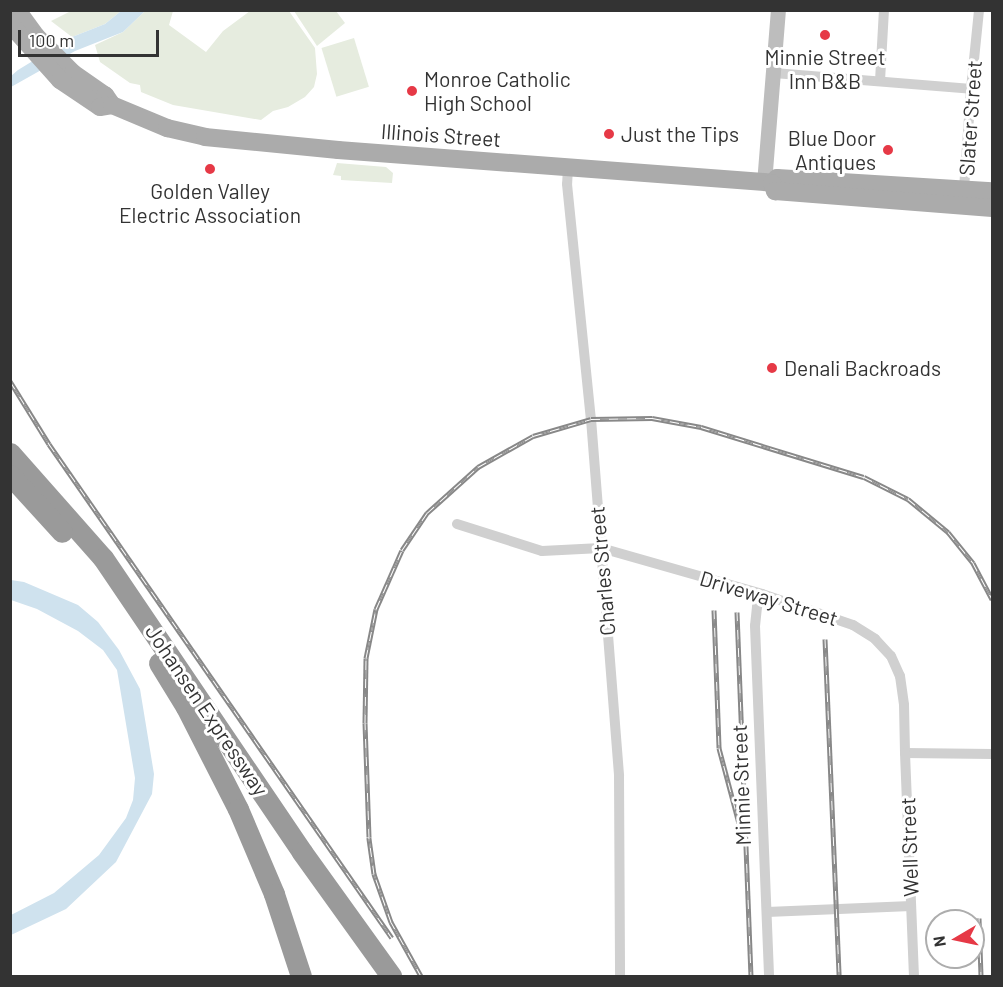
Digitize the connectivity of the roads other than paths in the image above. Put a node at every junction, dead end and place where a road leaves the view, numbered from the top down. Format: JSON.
{"nodes":[{"id":1,"x":17,"y":10,"type":"edge"},
{"id":2,"x":778,"y":10,"type":"edge"},
{"id":3,"x":884,"y":10,"type":"edge"},
{"id":4,"x":979,"y":10,"type":"edge"},
{"id":5,"x":10,"y":24,"type":"edge"},
{"id":6,"x":30,"y":39,"type":"junction"},
{"id":7,"x":774,"y":73,"type":"junction"},
{"id":8,"x":880,"y":81,"type":"junction"},
{"id":9,"x":970,"y":89,"type":"junction"},
{"id":10,"x":568,"y":167,"type":"junction"},
{"id":11,"x":768,"y":183,"type":"junction"},
{"id":12,"x":964,"y":189,"type":"junction"},
{"id":13,"x":993,"y":191,"type":"edge"},
{"id":14,"x":993,"y":208,"type":"edge"},
{"id":15,"x":10,"y":437,"type":"edge"},
{"id":16,"x":10,"y":453,"type":"edge"},
{"id":17,"x":10,"y":475,"type":"edge"},
{"id":18,"x":10,"y":480,"type":"edge"},
{"id":19,"x":34,"y":499,"type":"junction"},
{"id":20,"x":457,"y":524,"type":"dead end"},
{"id":21,"x":601,"y":548,"type":"junction"},
{"id":22,"x":103,"y":558,"type":"junction"},
{"id":23,"x":762,"y":594,"type":"junction"},
{"id":24,"x":905,"y":753,"type":"junction"},
{"id":25,"x":993,"y":754,"type":"edge"},
{"id":26,"x":911,"y":906,"type":"junction"},
{"id":27,"x":767,"y":912,"type":"junction"},
{"id":28,"x":301,"y":976,"type":"edge"},
{"id":29,"x":391,"y":976,"type":"edge"},
{"id":30,"x":620,"y":976,"type":"edge"},
{"id":31,"x":769,"y":976,"type":"edge"},
{"id":32,"x":914,"y":976,"type":"edge"}],
"edges":[{"from":1,"to":6,"type":"main road","name":"Illinois Street"},
{"from":2,"to":7,"type":"main road"},
{"from":3,"to":8,"type":"street"},
{"from":4,"to":9,"type":"street","name":"Slater Street"},
{"from":5,"to":6,"type":"main road","name":"Illinois Street"},
{"from":6,"to":10,"type":"main road","name":"Illinois Street"},
{"from":7,"to":8,"type":"street"},
{"from":7,"to":11,"type":"main road"},
{"from":8,"to":9,"type":"street"},
{"from":9,"to":12,"type":"street","name":"Slater Street"},
{"from":10,"to":11,"type":"main road","name":"Illinois Street"},
{"from":10,"to":21,"type":"street","name":"Charles Street"},
{"from":11,"to":12,"type":"main road","name":"Illinois Street"},
{"from":11,"to":14,"type":"main road","name":"Illinois Street"},
{"from":12,"to":13,"type":"main road","name":"Illinois Street"},
{"from":15,"to":22,"type":"highway"},
{"from":16,"to":22,"type":"highway","name":"Johansen Expressway"},
{"from":17,"to":19,"type":"highway","name":"Johansen Expressway"},
{"from":18,"to":19,"type":"highway"},
{"from":19,"to":28,"type":"highway","name":"Johansen Expressway"},
{"from":20,"to":21,"type":"street","name":"Driveway Street"},
{"from":21,"to":23,"type":"street","name":"Driveway Street"},
{"from":21,"to":30,"type":"street","name":"Charles Street"},
{"from":22,"to":29,"type":"highway","name":"Johansen Expressway"},
{"from":23,"to":24,"type":"street","name":"Driveway Street"},
{"from":23,"to":27,"type":"street","name":"Minnie Street"},
{"from":24,"to":25,"type":"street"},
{"from":24,"to":26,"type":"street","name":"Well Street"},
{"from":26,"to":27,"type":"street"},
{"from":26,"to":32,"type":"street","name":"Well Street"},
{"from":27,"to":31,"type":"street","name":"Minnie Street"}]}
